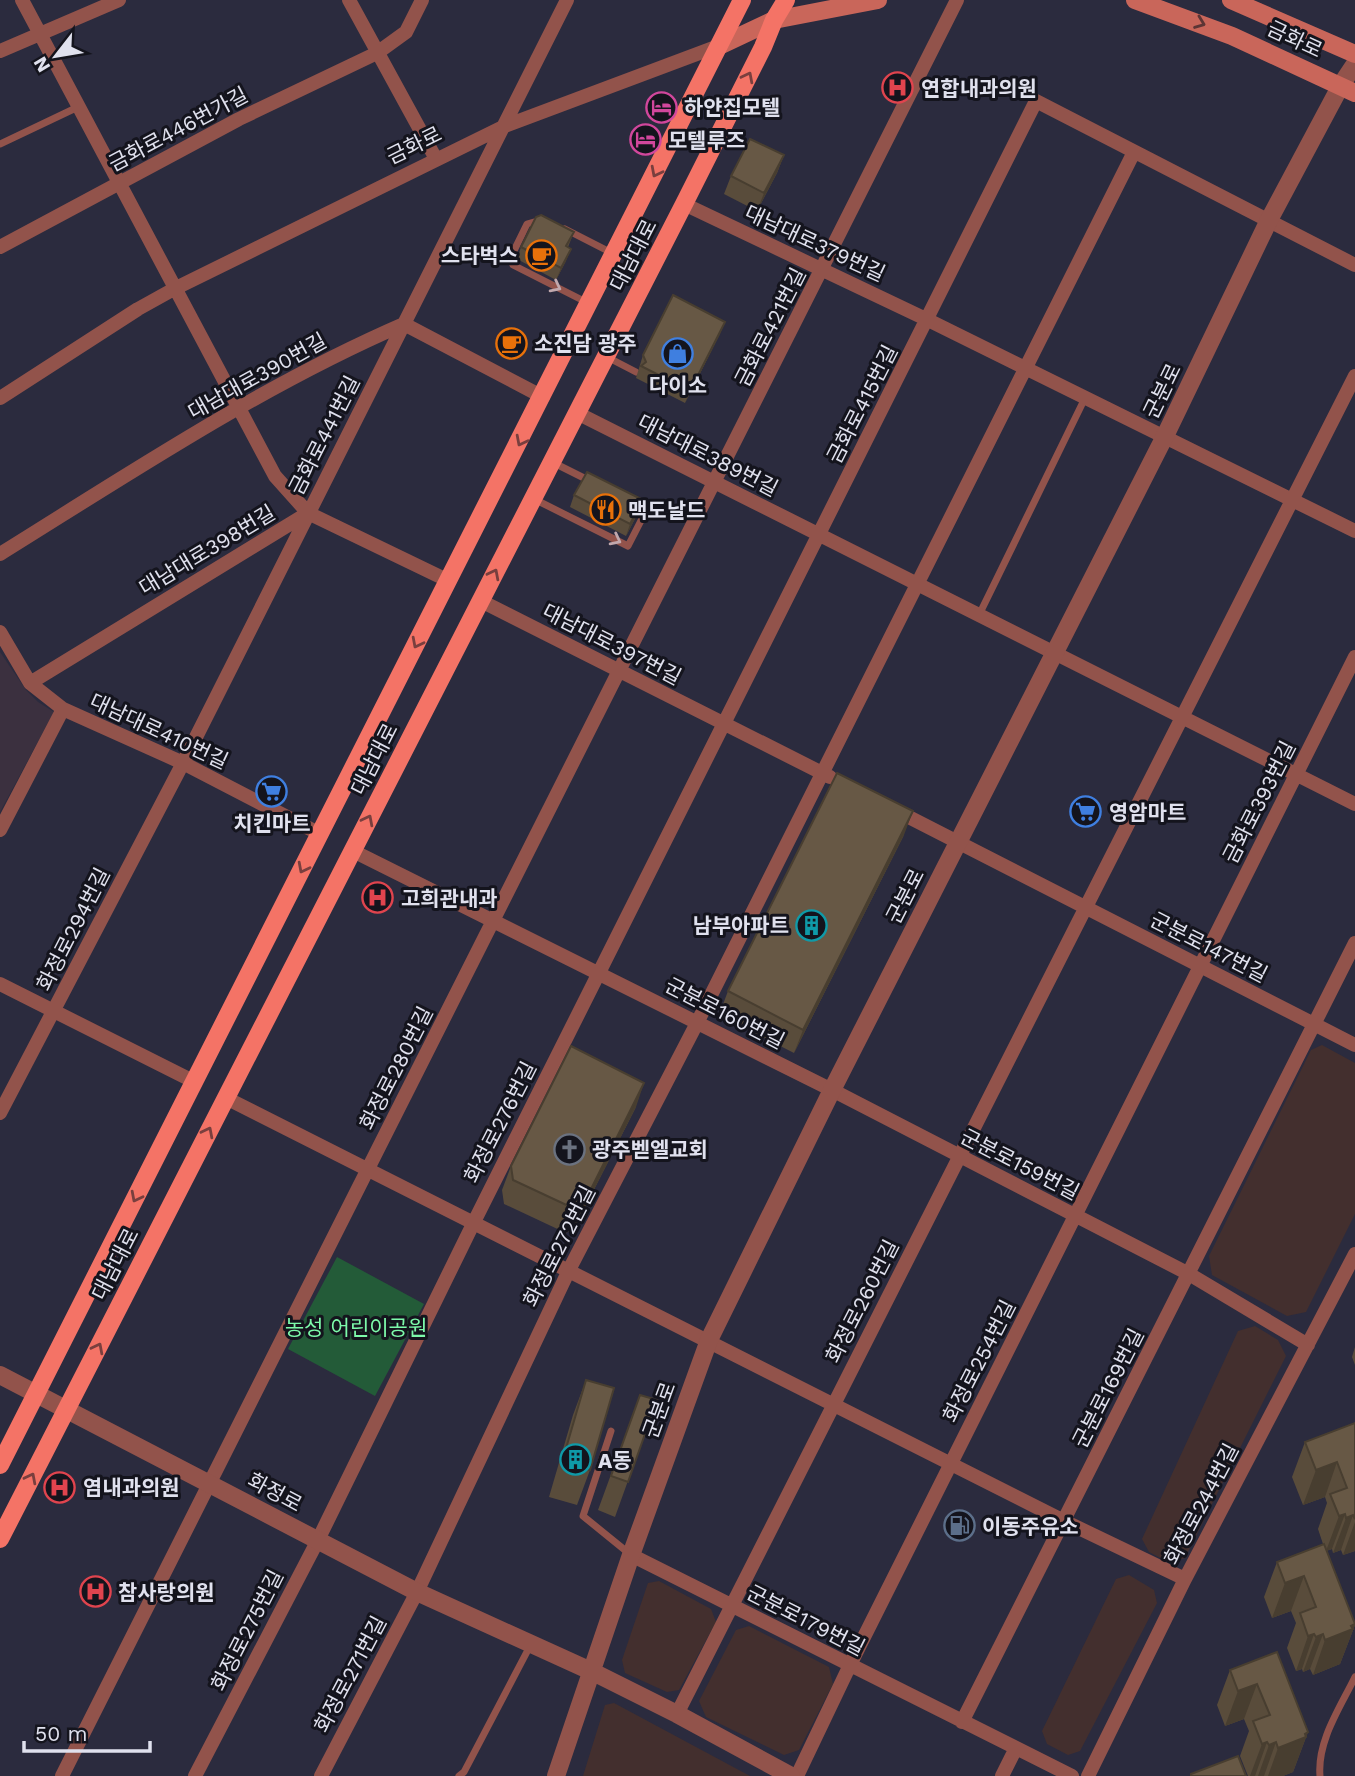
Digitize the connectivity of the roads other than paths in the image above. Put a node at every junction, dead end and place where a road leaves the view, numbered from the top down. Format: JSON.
{"nodes":[{"id":1,"x":22,"y":0,"type":"edge"},
{"id":2,"x":119,"y":0,"type":"edge"},
{"id":3,"x":349,"y":0,"type":"edge"},
{"id":4,"x":422,"y":0,"type":"edge"},
{"id":5,"x":567,"y":0,"type":"edge"},
{"id":6,"x":743,"y":0,"type":"edge"},
{"id":7,"x":786,"y":0,"type":"edge"},
{"id":8,"x":878,"y":0,"type":"edge"},
{"id":9,"x":957,"y":0,"type":"edge"},
{"id":10,"x":1136,"y":0,"type":"edge"},
{"id":11,"x":1231,"y":0,"type":"edge"},
{"id":12,"x":774,"y":20,"type":"junction"},
{"id":13,"x":40,"y":33,"type":"junction"},
{"id":14,"x":720,"y":46,"type":"junction"},
{"id":15,"x":0,"y":51,"type":"edge"},
{"id":16,"x":377,"y":53,"type":"junction"},
{"id":17,"x":1355,"y":54,"type":"edge"},
{"id":18,"x":1355,"y":64,"type":"edge"},
{"id":19,"x":1348,"y":89,"type":"edge"},
{"id":20,"x":78,"y":107,"type":"junction"},
{"id":21,"x":505,"y":126,"type":"junction"},
{"id":22,"x":0,"y":144,"type":"edge"},
{"id":23,"x":1134,"y":152,"type":"junction"},
{"id":24,"x":436,"y":159,"type":"junction"},
{"id":25,"x":121,"y":183,"type":"junction"},
{"id":26,"x":684,"y":204,"type":"junction"},
{"id":27,"x":1269,"y":220,"type":"junction"},
{"id":28,"x":548,"y":221,"type":"edge"},
{"id":29,"x":559,"y":226,"type":"edge"},
{"id":30,"x":0,"y":247,"type":"edge"},
{"id":31,"x":615,"y":254,"type":"junction"},
{"id":32,"x":1355,"y":265,"type":"edge"},
{"id":33,"x":823,"y":270,"type":"junction"},
{"id":34,"x":174,"y":289,"type":"junction"},
{"id":35,"x":590,"y":304,"type":"junction"},
{"id":36,"x":928,"y":320,"type":"junction"},
{"id":37,"x":404,"y":324,"type":"junction"},
{"id":38,"x":606,"y":357,"type":"junction"},
{"id":39,"x":1026,"y":369,"type":"junction"},
{"id":40,"x":636,"y":372,"type":"dead end"},
{"id":41,"x":1355,"y":376,"type":"edge"},
{"id":42,"x":543,"y":397,"type":"junction"},
{"id":43,"x":0,"y":398,"type":"edge"},
{"id":44,"x":1085,"y":398,"type":"junction"},
{"id":45,"x":238,"y":406,"type":"junction"},
{"id":46,"x":577,"y":413,"type":"junction"},
{"id":47,"x":1165,"y":436,"type":"junction"},
{"id":48,"x":552,"y":462,"type":"junction"},
{"id":49,"x":715,"y":482,"type":"junction"},
{"id":50,"x":601,"y":486,"type":"edge"},
{"id":51,"x":533,"y":498,"type":"junction"},
{"id":52,"x":624,"y":498,"type":"edge"},
{"id":53,"x":1292,"y":500,"type":"junction"},
{"id":54,"x":308,"y":513,"type":"junction"},
{"id":55,"x":1355,"y":531,"type":"edge"},
{"id":56,"x":820,"y":534,"type":"junction"},
{"id":57,"x":0,"y":554,"type":"edge"},
{"id":58,"x":449,"y":581,"type":"junction"},
{"id":59,"x":918,"y":584,"type":"junction"},
{"id":60,"x":481,"y":601,"type":"junction"},
{"id":61,"x":979,"y":615,"type":"junction"},
{"id":62,"x":0,"y":632,"type":"edge"},
{"id":63,"x":1055,"y":654,"type":"junction"},
{"id":64,"x":1355,"y":657,"type":"edge"},
{"id":65,"x":620,"y":671,"type":"junction"},
{"id":66,"x":30,"y":683,"type":"junction"},
{"id":67,"x":63,"y":709,"type":"junction"},
{"id":68,"x":1182,"y":717,"type":"junction"},
{"id":69,"x":724,"y":724,"type":"junction"},
{"id":70,"x":183,"y":763,"type":"junction"},
{"id":71,"x":823,"y":774,"type":"junction"},
{"id":72,"x":1296,"y":774,"type":"junction"},
{"id":73,"x":847,"y":786,"type":"edge"},
{"id":74,"x":884,"y":804,"type":"edge"},
{"id":75,"x":1355,"y":804,"type":"edge"},
{"id":76,"x":0,"y":830,"type":"edge"},
{"id":77,"x":320,"y":834,"type":"junction"},
{"id":78,"x":958,"y":841,"type":"junction"},
{"id":79,"x":352,"y":851,"type":"junction"},
{"id":80,"x":1086,"y":907,"type":"junction"},
{"id":81,"x":494,"y":921,"type":"junction"},
{"id":82,"x":1355,"y":943,"type":"edge"},
{"id":83,"x":1200,"y":966,"type":"junction"},
{"id":84,"x":598,"y":974,"type":"junction"},
{"id":85,"x":0,"y":984,"type":"edge"},
{"id":86,"x":54,"y":1011,"type":"junction"},
{"id":87,"x":697,"y":1023,"type":"junction"},
{"id":88,"x":1314,"y":1024,"type":"junction"},
{"id":89,"x":1355,"y":1045,"type":"edge"},
{"id":90,"x":195,"y":1082,"type":"junction"},
{"id":91,"x":832,"y":1090,"type":"junction"},
{"id":92,"x":226,"y":1098,"type":"junction"},
{"id":93,"x":0,"y":1114,"type":"edge"},
{"id":94,"x":959,"y":1157,"type":"junction"},
{"id":95,"x":369,"y":1168,"type":"junction"},
{"id":96,"x":1075,"y":1216,"type":"junction"},
{"id":97,"x":474,"y":1222,"type":"junction"},
{"id":98,"x":1355,"y":1254,"type":"edge"},
{"id":99,"x":569,"y":1270,"type":"junction"},
{"id":100,"x":1189,"y":1274,"type":"junction"},
{"id":101,"x":709,"y":1340,"type":"junction"},
{"id":102,"x":1308,"y":1345,"type":"junction"},
{"id":103,"x":0,"y":1375,"type":"edge"},
{"id":104,"x":37,"y":1394,"type":"junction"},
{"id":105,"x":834,"y":1403,"type":"junction"},
{"id":106,"x":67,"y":1409,"type":"junction"},
{"id":107,"x":611,"y":1431,"type":"edge"},
{"id":108,"x":952,"y":1463,"type":"junction"},
{"id":109,"x":0,"y":1465,"type":"edge"},
{"id":110,"x":211,"y":1483,"type":"junction"},
{"id":111,"x":1064,"y":1521,"type":"junction"},
{"id":112,"x":0,"y":1538,"type":"edge"},
{"id":113,"x":317,"y":1540,"type":"junction"},
{"id":114,"x":631,"y":1555,"type":"junction"},
{"id":115,"x":1185,"y":1579,"type":"junction"},
{"id":116,"x":417,"y":1592,"type":"junction"},
{"id":117,"x":731,"y":1605,"type":"junction"},
{"id":118,"x":530,"y":1645,"type":"junction"},
{"id":119,"x":850,"y":1665,"type":"junction"},
{"id":120,"x":593,"y":1672,"type":"junction"},
{"id":121,"x":1355,"y":1677,"type":"edge"},
{"id":122,"x":677,"y":1714,"type":"junction"},
{"id":123,"x":962,"y":1722,"type":"junction"},
{"id":124,"x":1016,"y":1748,"type":"junction"},
{"id":125,"x":62,"y":1776,"type":"edge"},
{"id":126,"x":195,"y":1776,"type":"edge"},
{"id":127,"x":321,"y":1776,"type":"edge"},
{"id":128,"x":459,"y":1776,"type":"edge"},
{"id":129,"x":556,"y":1776,"type":"edge"},
{"id":130,"x":791,"y":1776,"type":"edge"},
{"id":131,"x":797,"y":1776,"type":"edge"},
{"id":132,"x":1002,"y":1776,"type":"edge"},
{"id":133,"x":1072,"y":1776,"type":"edge"},
{"id":134,"x":1088,"y":1776,"type":"edge"},
{"id":135,"x":1320,"y":1776,"type":"edge"}],
"edges":[{"from":1,"to":13,"type":"street"},
{"from":2,"to":13,"type":"street"},
{"from":3,"to":16,"type":"street"},
{"from":4,"to":16,"type":"street","name":"금화로446번가길"},
{"from":5,"to":21,"type":"street","name":"금화로441번길"},
{"from":6,"to":14,"type":"main road","name":"대남대로"},
{"from":7,"to":12,"type":"main road","name":"대남대로"},
{"from":8,"to":12,"type":"main road","name":"금화로"},
{"from":9,"to":33,"type":"street","name":"금화로421번길"},
{"from":10,"to":19,"type":"main road","name":"금화로","one_way":true},
{"from":11,"to":17,"type":"main road","name":"금화로"},
{"from":12,"to":14,"type":"main road","name":"금화로"},
{"from":26,"to":12,"type":"main road","name":"대남대로","one_way":true},
{"from":13,"to":15,"type":"street"},
{"from":13,"to":20,"type":"street"},
{"from":14,"to":21,"type":"street","name":"금화로"},
{"from":14,"to":31,"type":"main road","name":"대남대로","one_way":true},
{"from":16,"to":24,"type":"street"},
{"from":16,"to":25,"type":"street","name":"금화로446번가길"},
{"from":18,"to":19,"type":"street","name":"군분로"},
{"from":19,"to":27,"type":"street","name":"군분로"},
{"from":20,"to":22,"type":"lane"},
{"from":20,"to":25,"type":"street"},
{"from":21,"to":24,"type":"street","name":"금화로"},
{"from":21,"to":37,"type":"street","name":"금화로441번길"},
{"from":23,"to":27,"type":"street"},
{"from":23,"to":36,"type":"street","name":"금화로415번길"},
{"from":23,"to":39,"type":"street","name":"화정로272번길"},
{"from":24,"to":34,"type":"street","name":"금화로"},
{"from":25,"to":30,"type":"street","name":"금화로446번가길"},
{"from":25,"to":34,"type":"street"},
{"from":26,"to":33,"type":"street","name":"대남대로379번길"},
{"from":26,"to":38,"type":"main road","name":"대남대로"},
{"from":27,"to":32,"type":"street"},
{"from":27,"to":47,"type":"street","name":"군분로"},
{"from":28,"to":35,"type":"lane","one_way":true},
{"from":29,"to":31,"type":"lane"},
{"from":31,"to":35,"type":"main road","name":"대남대로"},
{"from":33,"to":36,"type":"street","name":"대남대로379번길"},
{"from":33,"to":49,"type":"street","name":"금화로421번길"},
{"from":34,"to":43,"type":"street","name":"금화로"},
{"from":34,"to":45,"type":"street"},
{"from":35,"to":42,"type":"main road","name":"대남대로"},
{"from":36,"to":39,"type":"street","name":"대남대로379번길"},
{"from":36,"to":56,"type":"street","name":"금화로415번길"},
{"from":37,"to":42,"type":"street"},
{"from":37,"to":45,"type":"street","name":"대남대로390번길"},
{"from":37,"to":54,"type":"street","name":"금화로441번길"},
{"from":38,"to":40,"type":"lane"},
{"from":38,"to":46,"type":"main road","name":"대남대로"},
{"from":39,"to":44,"type":"street","name":"대남대로379번길"},
{"from":39,"to":59,"type":"street","name":"화정로272번길"},
{"from":41,"to":53,"type":"street"},
{"from":42,"to":58,"type":"main road","name":"대남대로","one_way":true},
{"from":44,"to":47,"type":"street","name":"대남대로379번길"},
{"from":44,"to":61,"type":"lane"},
{"from":45,"to":54,"type":"street"},
{"from":45,"to":57,"type":"street","name":"대남대로390번길"},
{"from":46,"to":48,"type":"main road","name":"대남대로"},
{"from":46,"to":49,"type":"street","name":"대남대로389번길"},
{"from":47,"to":53,"type":"street","name":"대남대로379번길"},
{"from":47,"to":63,"type":"street","name":"군분로"},
{"from":48,"to":50,"type":"lane"},
{"from":48,"to":51,"type":"main road","name":"대남대로"},
{"from":49,"to":56,"type":"street","name":"대남대로389번길"},
{"from":49,"to":65,"type":"street","name":"금화로421번길"},
{"from":51,"to":52,"type":"lane","one_way":true},
{"from":60,"to":51,"type":"main road","name":"대남대로","one_way":true},
{"from":53,"to":55,"type":"street","name":"대남대로379번길"},
{"from":53,"to":68,"type":"street"},
{"from":54,"to":58,"type":"street","name":"대남대로398번길"},
{"from":54,"to":66,"type":"street","name":"대남대로398번길"},
{"from":54,"to":70,"type":"street","name":"금화로441번길"},
{"from":56,"to":59,"type":"street","name":"대남대로389번길"},
{"from":56,"to":69,"type":"street","name":"금화로415번길"},
{"from":58,"to":77,"type":"main road","name":"대남대로","one_way":true},
{"from":59,"to":61,"type":"street","name":"대남대로389번길"},
{"from":59,"to":71,"type":"street","name":"화정로272번길"},
{"from":60,"to":65,"type":"street","name":"대남대로397번길"},
{"from":79,"to":60,"type":"main road","name":"대남대로","one_way":true},
{"from":61,"to":63,"type":"street","name":"대남대로389번길"},
{"from":62,"to":66,"type":"street"},
{"from":63,"to":68,"type":"street","name":"대남대로389번길"},
{"from":63,"to":78,"type":"street","name":"군분로"},
{"from":64,"to":72,"type":"street","name":"금화로393번길"},
{"from":65,"to":69,"type":"street","name":"대남대로397번길"},
{"from":65,"to":81,"type":"street","name":"화정로280번길"},
{"from":66,"to":67,"type":"street"},
{"from":67,"to":70,"type":"street","name":"대남대로410번길"},
{"from":67,"to":76,"type":"street","name":"대남대로410번길"},
{"from":68,"to":72,"type":"street","name":"대남대로389번길"},
{"from":68,"to":80,"type":"street"},
{"from":69,"to":71,"type":"street","name":"대남대로397번길"},
{"from":69,"to":84,"type":"street","name":"화정로276번길"},
{"from":70,"to":77,"type":"street","name":"대남대로410번길"},
{"from":70,"to":86,"type":"street","name":"화정로294번길"},
{"from":71,"to":73,"type":"street","name":"대남대로397번길"},
{"from":71,"to":87,"type":"street","name":"화정로272번길"},
{"from":72,"to":75,"type":"street","name":"대남대로389번길"},
{"from":72,"to":83,"type":"street","name":"금화로393번길"},
{"from":74,"to":78,"type":"street","name":"군분로147번길"},
{"from":77,"to":90,"type":"main road","name":"대남대로","one_way":true},
{"from":78,"to":80,"type":"street","name":"군분로147번길"},
{"from":78,"to":91,"type":"street","name":"군분로"},
{"from":79,"to":81,"type":"street","name":"군분로160번길"},
{"from":79,"to":92,"type":"main road","name":"대남대로"},
{"from":80,"to":83,"type":"street","name":"군분로147번길"},
{"from":80,"to":94,"type":"street","name":"화정로260번길"},
{"from":81,"to":84,"type":"street","name":"군분로160번길"},
{"from":81,"to":95,"type":"street","name":"화정로280번길"},
{"from":82,"to":88,"type":"street"},
{"from":83,"to":88,"type":"street","name":"군분로147번길"},
{"from":83,"to":96,"type":"street","name":"화정로254번길"},
{"from":84,"to":87,"type":"street","name":"군분로160번길"},
{"from":84,"to":97,"type":"street","name":"화정로276번길"},
{"from":85,"to":86,"type":"street"},
{"from":86,"to":90,"type":"street"},
{"from":86,"to":93,"type":"street","name":"화정로294번길"},
{"from":87,"to":91,"type":"street","name":"군분로160번길"},
{"from":87,"to":99,"type":"street","name":"화정로272번길"},
{"from":88,"to":89,"type":"street","name":"군분로147번길"},
{"from":88,"to":100,"type":"street"},
{"from":90,"to":104,"type":"main road","name":"대남대로","one_way":true},
{"from":91,"to":94,"type":"street","name":"군분로159번길"},
{"from":91,"to":101,"type":"street","name":"군분로"},
{"from":92,"to":95,"type":"street"},
{"from":106,"to":92,"type":"main road","name":"대남대로","one_way":true},
{"from":94,"to":96,"type":"street","name":"군분로159번길"},
{"from":94,"to":105,"type":"street","name":"화정로260번길"},
{"from":95,"to":97,"type":"street"},
{"from":95,"to":110,"type":"street","name":"화정로280번길"},
{"from":96,"to":100,"type":"street","name":"군분로159번길"},
{"from":96,"to":108,"type":"street","name":"화정로254번길"},
{"from":97,"to":99,"type":"street"},
{"from":97,"to":113,"type":"street","name":"화정로276번길"},
{"from":98,"to":102,"type":"street","name":"화정로244번길"},
{"from":99,"to":101,"type":"street"},
{"from":99,"to":116,"type":"street","name":"화정로272번길"},
{"from":100,"to":102,"type":"street","name":"군분로159번길"},
{"from":100,"to":111,"type":"street","name":"군분로169번길"},
{"from":101,"to":105,"type":"street"},
{"from":101,"to":114,"type":"street","name":"군분로"},
{"from":102,"to":115,"type":"street","name":"화정로244번길"},
{"from":103,"to":104,"type":"street","name":"화정로"},
{"from":104,"to":106,"type":"street","name":"화정로"},
{"from":104,"to":109,"type":"main road","name":"대남대로"},
{"from":105,"to":108,"type":"street"},
{"from":105,"to":117,"type":"street","name":"화정로260번길"},
{"from":106,"to":110,"type":"street","name":"화정로"},
{"from":112,"to":106,"type":"main road","name":"대남대로","one_way":true},
{"from":107,"to":114,"type":"lane"},
{"from":108,"to":111,"type":"street"},
{"from":108,"to":119,"type":"street","name":"화정로254번길"},
{"from":110,"to":113,"type":"street","name":"화정로"},
{"from":110,"to":125,"type":"street","name":"화정로280번길"},
{"from":111,"to":115,"type":"street"},
{"from":111,"to":123,"type":"street"},
{"from":113,"to":116,"type":"street","name":"화정로"},
{"from":113,"to":126,"type":"street","name":"화정로275번길"},
{"from":114,"to":117,"type":"street","name":"군분로179번길"},
{"from":114,"to":120,"type":"street","name":"군분로"},
{"from":115,"to":134,"type":"street","name":"화정로244번길"},
{"from":116,"to":118,"type":"street","name":"화정로"},
{"from":116,"to":127,"type":"street","name":"화정로271번길"},
{"from":117,"to":119,"type":"street","name":"군분로179번길"},
{"from":117,"to":122,"type":"street","name":"화정로260번길"},
{"from":118,"to":120,"type":"street","name":"화정로"},
{"from":118,"to":128,"type":"lane"},
{"from":119,"to":123,"type":"street","name":"군분로179번길"},
{"from":119,"to":131,"type":"street","name":"화정로254번길"},
{"from":120,"to":122,"type":"street","name":"화정로"},
{"from":120,"to":129,"type":"street","name":"군분로"},
{"from":121,"to":135,"type":"lane"},
{"from":122,"to":130,"type":"street","name":"화정로"},
{"from":123,"to":124,"type":"street","name":"군분로179번길"},
{"from":124,"to":132,"type":"street"},
{"from":124,"to":133,"type":"street","name":"군분로179번길"}]}
